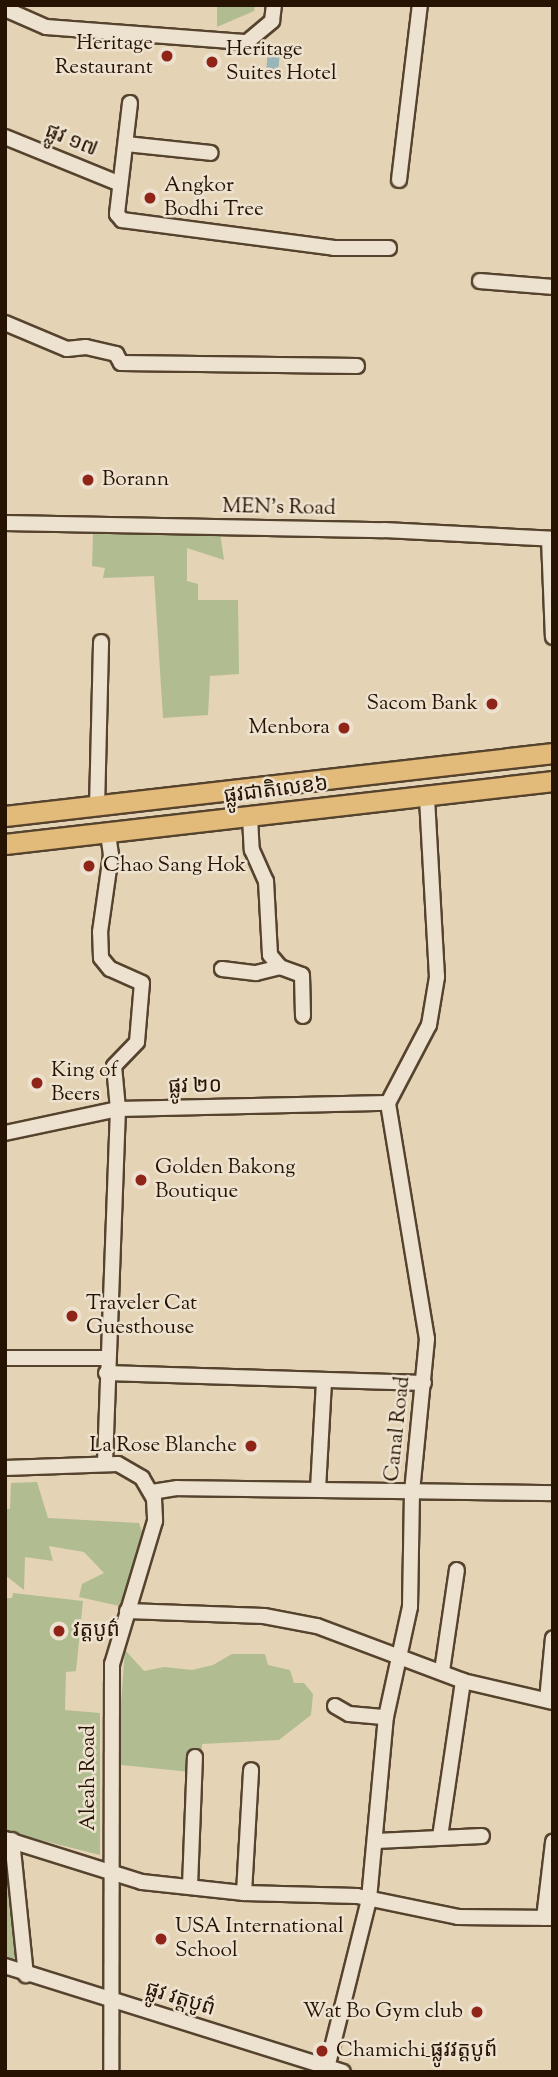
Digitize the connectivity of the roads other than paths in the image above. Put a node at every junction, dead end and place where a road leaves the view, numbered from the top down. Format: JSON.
{"nodes":[{"id":1,"x":274,"y":5,"type":"edge"},
{"id":2,"x":420,"y":5,"type":"edge"},
{"id":3,"x":5,"y":9,"type":"edge"},
{"id":4,"x":130,"y":103,"type":"dead end"},
{"id":5,"x":5,"y":137,"type":"edge"},
{"id":6,"x":126,"y":144,"type":"junction"},
{"id":7,"x":211,"y":153,"type":"dead end"},
{"id":8,"x":399,"y":180,"type":"dead end"},
{"id":9,"x":120,"y":184,"type":"junction"},
{"id":10,"x":389,"y":248,"type":"dead end"},
{"id":11,"x":480,"y":281,"type":"dead end"},
{"id":12,"x":553,"y":286,"type":"edge"},
{"id":13,"x":5,"y":323,"type":"edge"},
{"id":14,"x":357,"y":366,"type":"dead end"},
{"id":15,"x":5,"y":523,"type":"edge"},
{"id":16,"x":551,"y":539,"type":"edge"},
{"id":17,"x":553,"y":638,"type":"edge"},
{"id":18,"x":101,"y":642,"type":"dead end"},
{"id":19,"x":553,"y":753,"type":"edge"},
{"id":20,"x":553,"y":782,"type":"edge"},
{"id":21,"x":427,"y":796,"type":"junction"},
{"id":22,"x":97,"y":808,"type":"junction"},
{"id":23,"x":5,"y":816,"type":"edge"},
{"id":24,"x":250,"y":817,"type":"junction"},
{"id":25,"x":108,"y":834,"type":"junction"},
{"id":26,"x":5,"y":844,"type":"edge"},
{"id":27,"x":280,"y":967,"type":"junction"},
{"id":28,"x":222,"y":969,"type":"dead end"},
{"id":29,"x":303,"y":1016,"type":"dead end"},
{"id":30,"x":388,"y":1103,"type":"junction"},
{"id":31,"x":118,"y":1109,"type":"junction"},
{"id":32,"x":5,"y":1133,"type":"edge"},
{"id":33,"x":5,"y":1358,"type":"edge"},
{"id":34,"x":106,"y":1365,"type":"junction"},
{"id":35,"x":324,"y":1381,"type":"junction"},
{"id":36,"x":424,"y":1383,"type":"junction"},
{"id":37,"x":105,"y":1463,"type":"junction"},
{"id":38,"x":5,"y":1468,"type":"edge"},
{"id":39,"x":318,"y":1489,"type":"junction"},
{"id":40,"x":152,"y":1492,"type":"junction"},
{"id":41,"x":412,"y":1492,"type":"junction"},
{"id":42,"x":553,"y":1493,"type":"edge"},
{"id":43,"x":457,"y":1570,"type":"dead end"},
{"id":44,"x":127,"y":1611,"type":"junction"},
{"id":45,"x":553,"y":1638,"type":"edge"},
{"id":46,"x":403,"y":1656,"type":"junction"},
{"id":47,"x":442,"y":1671,"type":"junction"},
{"id":48,"x":463,"y":1681,"type":"junction"},
{"id":49,"x":550,"y":1701,"type":"edge"},
{"id":50,"x":335,"y":1706,"type":"dead end"},
{"id":51,"x":386,"y":1717,"type":"junction"},
{"id":52,"x":195,"y":1757,"type":"dead end"},
{"id":53,"x":251,"y":1770,"type":"dead end"},
{"id":54,"x":482,"y":1836,"type":"dead end"},
{"id":55,"x":440,"y":1837,"type":"junction"},
{"id":56,"x":9,"y":1840,"type":"edge"},
{"id":57,"x":376,"y":1841,"type":"junction"},
{"id":58,"x":553,"y":1842,"type":"edge"},
{"id":59,"x":110,"y":1875,"type":"junction"},
{"id":60,"x":190,"y":1886,"type":"junction"},
{"id":61,"x":244,"y":1893,"type":"junction"},
{"id":62,"x":369,"y":1899,"type":"junction"},
{"id":63,"x":548,"y":1918,"type":"edge"},
{"id":64,"x":5,"y":1966,"type":"edge"},
{"id":65,"x":26,"y":1975,"type":"junction"},
{"id":66,"x":111,"y":2001,"type":"junction"},
{"id":67,"x":326,"y":2069,"type":"edge"},
{"id":68,"x":111,"y":2072,"type":"edge"},
{"id":69,"x":343,"y":2072,"type":"edge"}],
"edges":[{"from":1,"to":3,"type":"street"},
{"from":2,"to":8,"type":"street"},
{"from":4,"to":6,"type":"street"},
{"from":5,"to":9,"type":"street","name":"ផ្លូវ ១៧"},
{"from":6,"to":7,"type":"street"},
{"from":6,"to":9,"type":"street"},
{"from":9,"to":10,"type":"street"},
{"from":11,"to":12,"type":"street"},
{"from":13,"to":14,"type":"street"},
{"from":15,"to":16,"type":"street","name":"MEN's Road"},
{"from":16,"to":17,"type":"street"},
{"from":18,"to":22,"type":"street"},
{"from":19,"to":22,"type":"main road","name":"ផ្លូវជាតិលេខ៦"},
{"from":20,"to":21,"type":"main road","name":"ផ្លូវជាតិលេខ៦"},
{"from":21,"to":24,"type":"main road","name":"ផ្លូវជាតិលេខ៦"},
{"from":21,"to":30,"type":"street"},
{"from":22,"to":23,"type":"main road","name":"ផ្លូវជាតិលេខ៦"},
{"from":24,"to":25,"type":"main road","name":"ផ្លូវជាតិលេខ៦"},
{"from":24,"to":27,"type":"street"},
{"from":25,"to":26,"type":"main road","name":"ផ្លូវជាតិលេខ៦"},
{"from":25,"to":31,"type":"street"},
{"from":27,"to":28,"type":"street"},
{"from":27,"to":29,"type":"street"},
{"from":30,"to":31,"type":"street","name":"ផ្លូវ ២០"},
{"from":30,"to":36,"type":"street","name":"Canal Road"},
{"from":31,"to":32,"type":"street","name":"ផ្លូវ ២០"},
{"from":31,"to":34,"type":"street"},
{"from":33,"to":34,"type":"street"},
{"from":34,"to":35,"type":"street"},
{"from":34,"to":37,"type":"street"},
{"from":35,"to":36,"type":"street"},
{"from":35,"to":39,"type":"street"},
{"from":36,"to":41,"type":"street","name":"Canal Road"},
{"from":37,"to":38,"type":"street"},
{"from":37,"to":40,"type":"street"},
{"from":39,"to":40,"type":"street"},
{"from":39,"to":41,"type":"street"},
{"from":40,"to":44,"type":"street","name":"Aleah Road"},
{"from":41,"to":42,"type":"street"},
{"from":41,"to":46,"type":"street","name":"Canal Road"},
{"from":43,"to":47,"type":"street"},
{"from":44,"to":46,"type":"street"},
{"from":44,"to":59,"type":"street","name":"Aleah Road"},
{"from":45,"to":49,"type":"street"},
{"from":46,"to":47,"type":"street"},
{"from":46,"to":51,"type":"street","name":"Canal Road"},
{"from":47,"to":48,"type":"street"},
{"from":48,"to":49,"type":"street"},
{"from":48,"to":55,"type":"street"},
{"from":50,"to":51,"type":"street"},
{"from":51,"to":57,"type":"street","name":"Canal Road"},
{"from":52,"to":60,"type":"street"},
{"from":53,"to":61,"type":"street"},
{"from":54,"to":55,"type":"street"},
{"from":55,"to":57,"type":"street"},
{"from":56,"to":59,"type":"street"},
{"from":56,"to":65,"type":"street"},
{"from":57,"to":62,"type":"street","name":"Canal Road"},
{"from":58,"to":63,"type":"street"},
{"from":59,"to":60,"type":"street"},
{"from":59,"to":66,"type":"street","name":"Aleah Road"},
{"from":60,"to":61,"type":"street"},
{"from":61,"to":62,"type":"street"},
{"from":62,"to":63,"type":"street"},
{"from":62,"to":67,"type":"street","name":"Canal Road"},
{"from":64,"to":65,"type":"street","name":"ផ្លូវ វត្តបូព៌"},
{"from":65,"to":66,"type":"street","name":"ផ្លូវ វត្តបូព៌"},
{"from":66,"to":67,"type":"street","name":"ផ្លូវ វត្តបូព៌"},
{"from":66,"to":68,"type":"street","name":"Aleah Road"},
{"from":67,"to":69,"type":"street","name":"ផ្លូវ វត្តបូព៌"}]}
